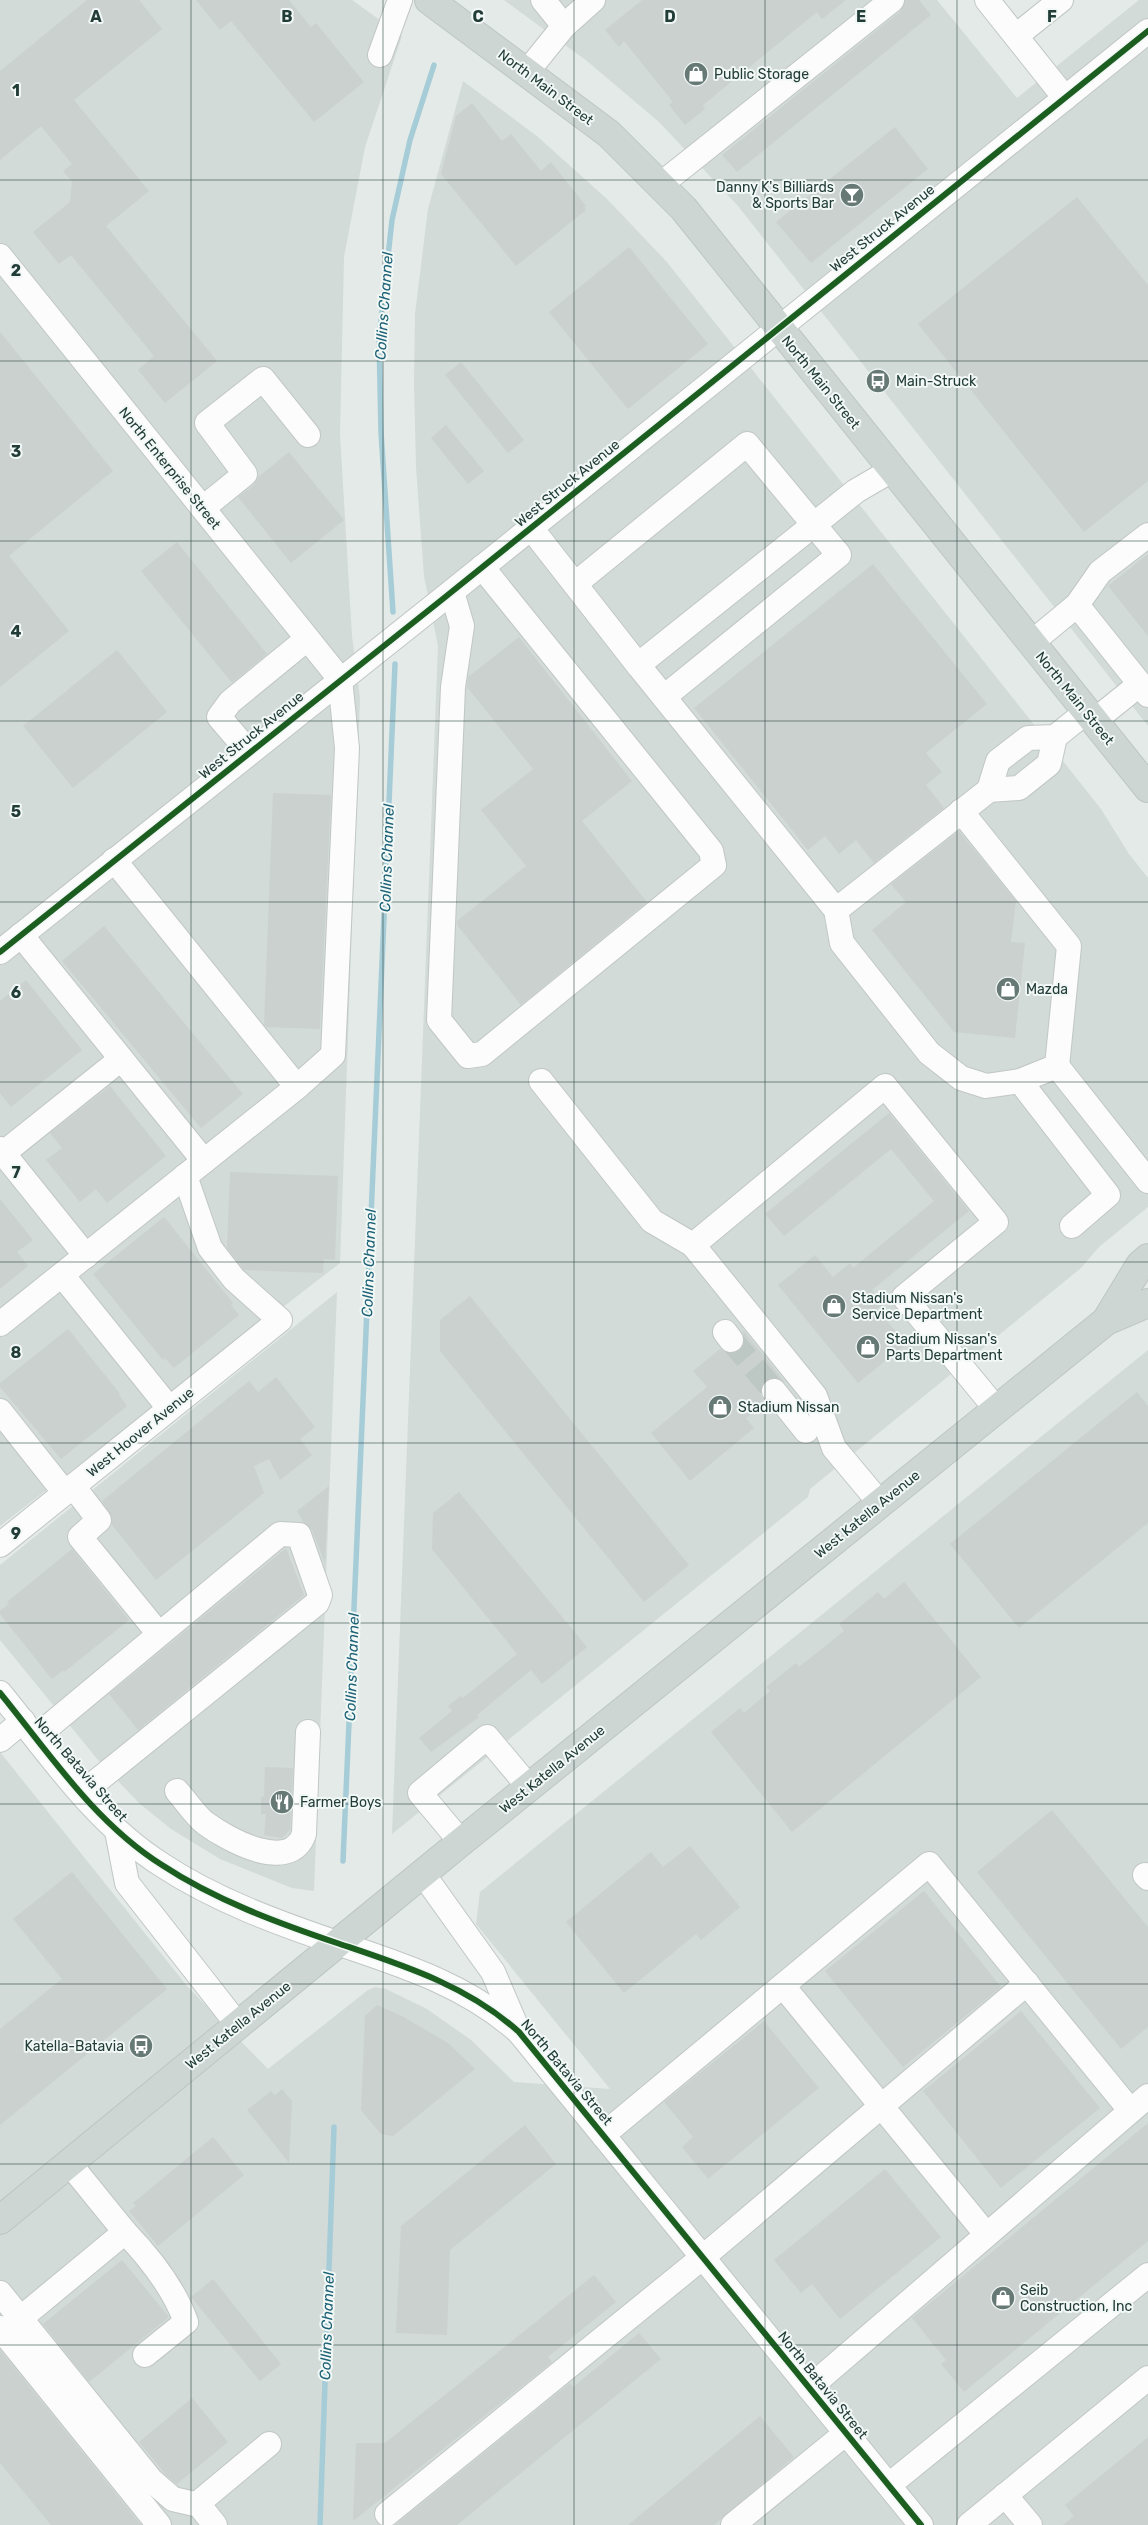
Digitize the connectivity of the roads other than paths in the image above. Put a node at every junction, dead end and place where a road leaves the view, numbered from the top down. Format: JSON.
{"nodes":[{"id":1,"x":400,"y":0,"type":"edge"},
{"id":2,"x":428,"y":0,"type":"edge"},
{"id":3,"x":543,"y":0,"type":"edge"},
{"id":4,"x":593,"y":0,"type":"edge"},
{"id":5,"x":892,"y":0,"type":"edge"},
{"id":6,"x":987,"y":0,"type":"edge"},
{"id":7,"x":1060,"y":0,"type":"edge"},
{"id":8,"x":564,"y":26,"type":"junction"},
{"id":9,"x":1148,"y":31,"type":"edge"},
{"id":10,"x":1016,"y":36,"type":"junction"},
{"id":11,"x":380,"y":55,"type":"dead end"},
{"id":12,"x":526,"y":73,"type":"junction"},
{"id":13,"x":1065,"y":98,"type":"junction"},
{"id":14,"x":660,"y":185,"type":"junction"},
{"id":15,"x":0,"y":256,"type":"edge"},
{"id":16,"x":778,"y":328,"type":"junction"},
{"id":17,"x":308,"y":435,"type":"dead end"},
{"id":18,"x":892,"y":470,"type":"junction"},
{"id":19,"x":202,"y":508,"type":"junction"},
{"id":20,"x":814,"y":525,"type":"junction"},
{"id":21,"x":530,"y":528,"type":"junction"},
{"id":22,"x":1148,"y":534,"type":"edge"},
{"id":23,"x":482,"y":567,"type":"junction"},
{"id":24,"x":575,"y":584,"type":"junction"},
{"id":25,"x":452,"y":592,"type":"junction"},
{"id":26,"x":1077,"y":605,"type":"junction"},
{"id":27,"x":307,"y":639,"type":"junction"},
{"id":28,"x":1030,"y":643,"type":"junction"},
{"id":29,"x":638,"y":665,"type":"junction"},
{"id":30,"x":340,"y":680,"type":"junction"},
{"id":31,"x":1144,"y":690,"type":"edge"},
{"id":32,"x":664,"y":697,"type":"junction"},
{"id":33,"x":1090,"y":716,"type":"junction"},
{"id":34,"x":1055,"y":737,"type":"junction"},
{"id":35,"x":249,"y":752,"type":"junction"},
{"id":36,"x":1148,"y":788,"type":"edge"},
{"id":37,"x":989,"y":790,"type":"junction"},
{"id":38,"x":961,"y":811,"type":"junction"},
{"id":39,"x":114,"y":860,"type":"junction"},
{"id":40,"x":836,"y":910,"type":"junction"},
{"id":41,"x":21,"y":935,"type":"junction"},
{"id":42,"x":0,"y":952,"type":"edge"},
{"id":43,"x":121,"y":1059,"type":"junction"},
{"id":44,"x":1057,"y":1066,"type":"junction"},
{"id":45,"x":541,"y":1081,"type":"dead end"},
{"id":46,"x":1020,"y":1081,"type":"junction"},
{"id":47,"x":297,"y":1087,"type":"junction"},
{"id":48,"x":1,"y":1153,"type":"edge"},
{"id":49,"x":204,"y":1161,"type":"junction"},
{"id":50,"x":185,"y":1176,"type":"junction"},
{"id":51,"x":1148,"y":1181,"type":"edge"},
{"id":52,"x":1072,"y":1226,"type":"dead end"},
{"id":53,"x":693,"y":1245,"type":"junction"},
{"id":54,"x":86,"y":1256,"type":"junction"},
{"id":55,"x":1148,"y":1258,"type":"edge"},
{"id":56,"x":62,"y":1275,"type":"junction"},
{"id":57,"x":1148,"y":1303,"type":"edge"},
{"id":58,"x":1106,"y":1321,"type":"junction"},
{"id":59,"x":0,"y":1324,"type":"edge"},
{"id":60,"x":774,"y":1391,"type":"tunnel mouth"},
{"id":61,"x":170,"y":1408,"type":"junction"},
{"id":62,"x":996,"y":1410,"type":"junction"},
{"id":63,"x":0,"y":1411,"type":"edge"},
{"id":64,"x":806,"y":1431,"type":"dead end"},
{"id":65,"x":69,"y":1490,"type":"junction"},
{"id":66,"x":880,"y":1503,"type":"junction"},
{"id":67,"x":0,"y":1545,"type":"edge"},
{"id":68,"x":159,"y":1634,"type":"junction"},
{"id":69,"x":0,"y":1692,"type":"edge"},
{"id":70,"x":29,"y":1729,"type":"junction"},
{"id":71,"x":308,"y":1732,"type":"dead end"},
{"id":72,"x":0,"y":1740,"type":"edge"},
{"id":73,"x":530,"y":1787,"type":"junction"},
{"id":74,"x":178,"y":1791,"type":"dead end"},
{"id":75,"x":82,"y":1794,"type":"junction"},
{"id":76,"x":117,"y":1831,"type":"junction"},
{"id":77,"x":461,"y":1842,"type":"junction"},
{"id":78,"x":423,"y":1874,"type":"junction"},
{"id":79,"x":337,"y":1943,"type":"junction"},
{"id":80,"x":1027,"y":1983,"type":"junction"},
{"id":81,"x":783,"y":1986,"type":"junction"},
{"id":82,"x":238,"y":2025,"type":"junction"},
{"id":83,"x":519,"y":2032,"type":"junction"},
{"id":84,"x":1139,"y":2103,"type":"edge"},
{"id":85,"x":880,"y":2105,"type":"junction"},
{"id":86,"x":603,"y":2135,"type":"junction"},
{"id":87,"x":69,"y":2163,"type":"junction"},
{"id":88,"x":0,"y":2220,"type":"edge"},
{"id":89,"x":125,"y":2232,"type":"junction"},
{"id":90,"x":986,"y":2234,"type":"junction"},
{"id":91,"x":703,"y":2257,"type":"junction"},
{"id":92,"x":1148,"y":2275,"type":"edge"},
{"id":93,"x":0,"y":2293,"type":"edge"},
{"id":94,"x":10,"y":2323,"type":"edge"},
{"id":95,"x":146,"y":2355,"type":"dead end"},
{"id":96,"x":1148,"y":2378,"type":"edge"},
{"id":97,"x":810,"y":2388,"type":"junction"},
{"id":98,"x":846,"y":2432,"type":"junction"},
{"id":99,"x":269,"y":2444,"type":"dead end"},
{"id":100,"x":889,"y":2485,"type":"junction"},
{"id":101,"x":1005,"y":2495,"type":"junction"},
{"id":102,"x":197,"y":2504,"type":"junction"},
{"id":103,"x":387,"y":2514,"type":"dead end"},
{"id":104,"x":159,"y":2525,"type":"edge"},
{"id":105,"x":215,"y":2525,"type":"edge"},
{"id":106,"x":732,"y":2525,"type":"edge"},
{"id":107,"x":921,"y":2525,"type":"edge"},
{"id":108,"x":969,"y":2525,"type":"edge"},
{"id":109,"x":1030,"y":2525,"type":"edge"}],
"edges":[{"from":1,"to":11,"type":"street"},
{"from":2,"to":12,"type":"main road","name":"North Main Street"},
{"from":3,"to":8,"type":"street"},
{"from":4,"to":8,"type":"street"},
{"from":5,"to":14,"type":"street"},
{"from":6,"to":10,"type":"street"},
{"from":7,"to":10,"type":"street"},
{"from":8,"to":12,"type":"street"},
{"from":9,"to":13,"type":"street","name":"West Struck Avenue"},
{"from":10,"to":13,"type":"street"},
{"from":12,"to":14,"type":"main road","name":"North Main Street"},
{"from":13,"to":16,"type":"street","name":"West Struck Avenue"},
{"from":14,"to":16,"type":"main road","name":"North Main Street"},
{"from":15,"to":19,"type":"street","name":"North Enterprise Street"},
{"from":16,"to":18,"type":"main road","name":"North Main Street"},
{"from":16,"to":21,"type":"street","name":"West Struck Avenue"},
{"from":17,"to":19,"type":"street"},
{"from":18,"to":20,"type":"street"},
{"from":18,"to":28,"type":"main road","name":"North Main Street"},
{"from":19,"to":27,"type":"street","name":"North Enterprise Street"},
{"from":20,"to":24,"type":"street"},
{"from":20,"to":29,"type":"street"},
{"from":20,"to":32,"type":"street"},
{"from":21,"to":23,"type":"street","name":"West Struck Avenue"},
{"from":21,"to":24,"type":"street"},
{"from":22,"to":26,"type":"street"},
{"from":23,"to":25,"type":"street","name":"West Struck Avenue"},
{"from":23,"to":25,"type":"street"},
{"from":24,"to":29,"type":"street"},
{"from":25,"to":30,"type":"street","name":"West Struck Avenue"},
{"from":26,"to":28,"type":"street"},
{"from":26,"to":31,"type":"street"},
{"from":27,"to":30,"type":"street","name":"North Enterprise Street"},
{"from":27,"to":35,"type":"street"},
{"from":28,"to":33,"type":"main road","name":"North Main Street"},
{"from":29,"to":32,"type":"street"},
{"from":30,"to":35,"type":"street","name":"West Struck Avenue"},
{"from":30,"to":47,"type":"street"},
{"from":31,"to":33,"type":"street"},
{"from":32,"to":40,"type":"street"},
{"from":33,"to":34,"type":"street"},
{"from":33,"to":36,"type":"main road","name":"North Main Street"},
{"from":34,"to":37,"type":"street"},
{"from":34,"to":37,"type":"street"},
{"from":35,"to":39,"type":"street","name":"West Struck Avenue"},
{"from":37,"to":38,"type":"street"},
{"from":38,"to":40,"type":"street"},
{"from":38,"to":44,"type":"street"},
{"from":39,"to":41,"type":"street","name":"West Struck Avenue"},
{"from":39,"to":47,"type":"street"},
{"from":40,"to":46,"type":"street"},
{"from":41,"to":42,"type":"street","name":"West Struck Avenue"},
{"from":41,"to":43,"type":"street"},
{"from":43,"to":48,"type":"street"},
{"from":43,"to":49,"type":"street"},
{"from":44,"to":46,"type":"street"},
{"from":44,"to":51,"type":"street"},
{"from":45,"to":53,"type":"street"},
{"from":46,"to":52,"type":"street"},
{"from":47,"to":49,"type":"street"},
{"from":48,"to":54,"type":"street"},
{"from":49,"to":50,"type":"street"},
{"from":50,"to":54,"type":"street"},
{"from":50,"to":61,"type":"street","name":"West Hoover Avenue"},
{"from":53,"to":62,"type":"street"},
{"from":53,"to":66,"type":"street"},
{"from":54,"to":56,"type":"street"},
{"from":55,"to":58,"type":"main road","name":"West Katella Avenue"},
{"from":56,"to":59,"type":"street"},
{"from":56,"to":61,"type":"street"},
{"from":57,"to":58,"type":"main road","name":"West Katella Avenue"},
{"from":58,"to":62,"type":"main road","name":"West Katella Avenue"},
{"from":60,"to":64,"type":"street"},
{"from":61,"to":65,"type":"street","name":"West Hoover Avenue"},
{"from":62,"to":66,"type":"main road","name":"West Katella Avenue"},
{"from":63,"to":65,"type":"street"},
{"from":65,"to":67,"type":"street","name":"West Hoover Avenue"},
{"from":65,"to":68,"type":"street"},
{"from":66,"to":73,"type":"main road","name":"West Katella Avenue"},
{"from":68,"to":70,"type":"street"},
{"from":68,"to":75,"type":"street"},
{"from":69,"to":70,"type":"street","name":"North Batavia Street"},
{"from":70,"to":72,"type":"street"},
{"from":70,"to":75,"type":"street","name":"North Batavia Street"},
{"from":71,"to":74,"type":"street"},
{"from":73,"to":77,"type":"main road","name":"West Katella Avenue"},
{"from":73,"to":77,"type":"street"},
{"from":75,"to":76,"type":"street","name":"North Batavia Street"},
{"from":76,"to":79,"type":"street","name":"North Batavia Street"},
{"from":76,"to":82,"type":"street"},
{"from":77,"to":78,"type":"main road","name":"West Katella Avenue"},
{"from":78,"to":79,"type":"main road","name":"West Katella Avenue"},
{"from":78,"to":83,"type":"street"},
{"from":79,"to":82,"type":"main road","name":"West Katella Avenue"},
{"from":79,"to":83,"type":"street","name":"North Batavia Street"},
{"from":80,"to":81,"type":"street"},
{"from":80,"to":84,"type":"street"},
{"from":80,"to":85,"type":"street"},
{"from":81,"to":85,"type":"street"},
{"from":81,"to":86,"type":"street"},
{"from":82,"to":87,"type":"main road","name":"West Katella Avenue"},
{"from":83,"to":86,"type":"street","name":"North Batavia Street"},
{"from":84,"to":90,"type":"street"},
{"from":85,"to":90,"type":"street"},
{"from":85,"to":91,"type":"street"},
{"from":86,"to":91,"type":"street","name":"North Batavia Street"},
{"from":87,"to":88,"type":"main road","name":"West Katella Avenue"},
{"from":87,"to":89,"type":"street"},
{"from":89,"to":94,"type":"street"},
{"from":89,"to":95,"type":"street"},
{"from":90,"to":97,"type":"street"},
{"from":91,"to":97,"type":"street","name":"North Batavia Street"},
{"from":91,"to":103,"type":"street"},
{"from":92,"to":100,"type":"street"},
{"from":93,"to":94,"type":"street"},
{"from":94,"to":102,"type":"street"},
{"from":94,"to":104,"type":"street"},
{"from":96,"to":101,"type":"street"},
{"from":97,"to":98,"type":"street","name":"North Batavia Street"},
{"from":98,"to":100,"type":"street","name":"North Batavia Street"},
{"from":98,"to":106,"type":"street"},
{"from":99,"to":102,"type":"street"},
{"from":100,"to":107,"type":"street","name":"North Batavia Street"},
{"from":101,"to":108,"type":"street"},
{"from":101,"to":109,"type":"street"},
{"from":102,"to":105,"type":"street"}]}
